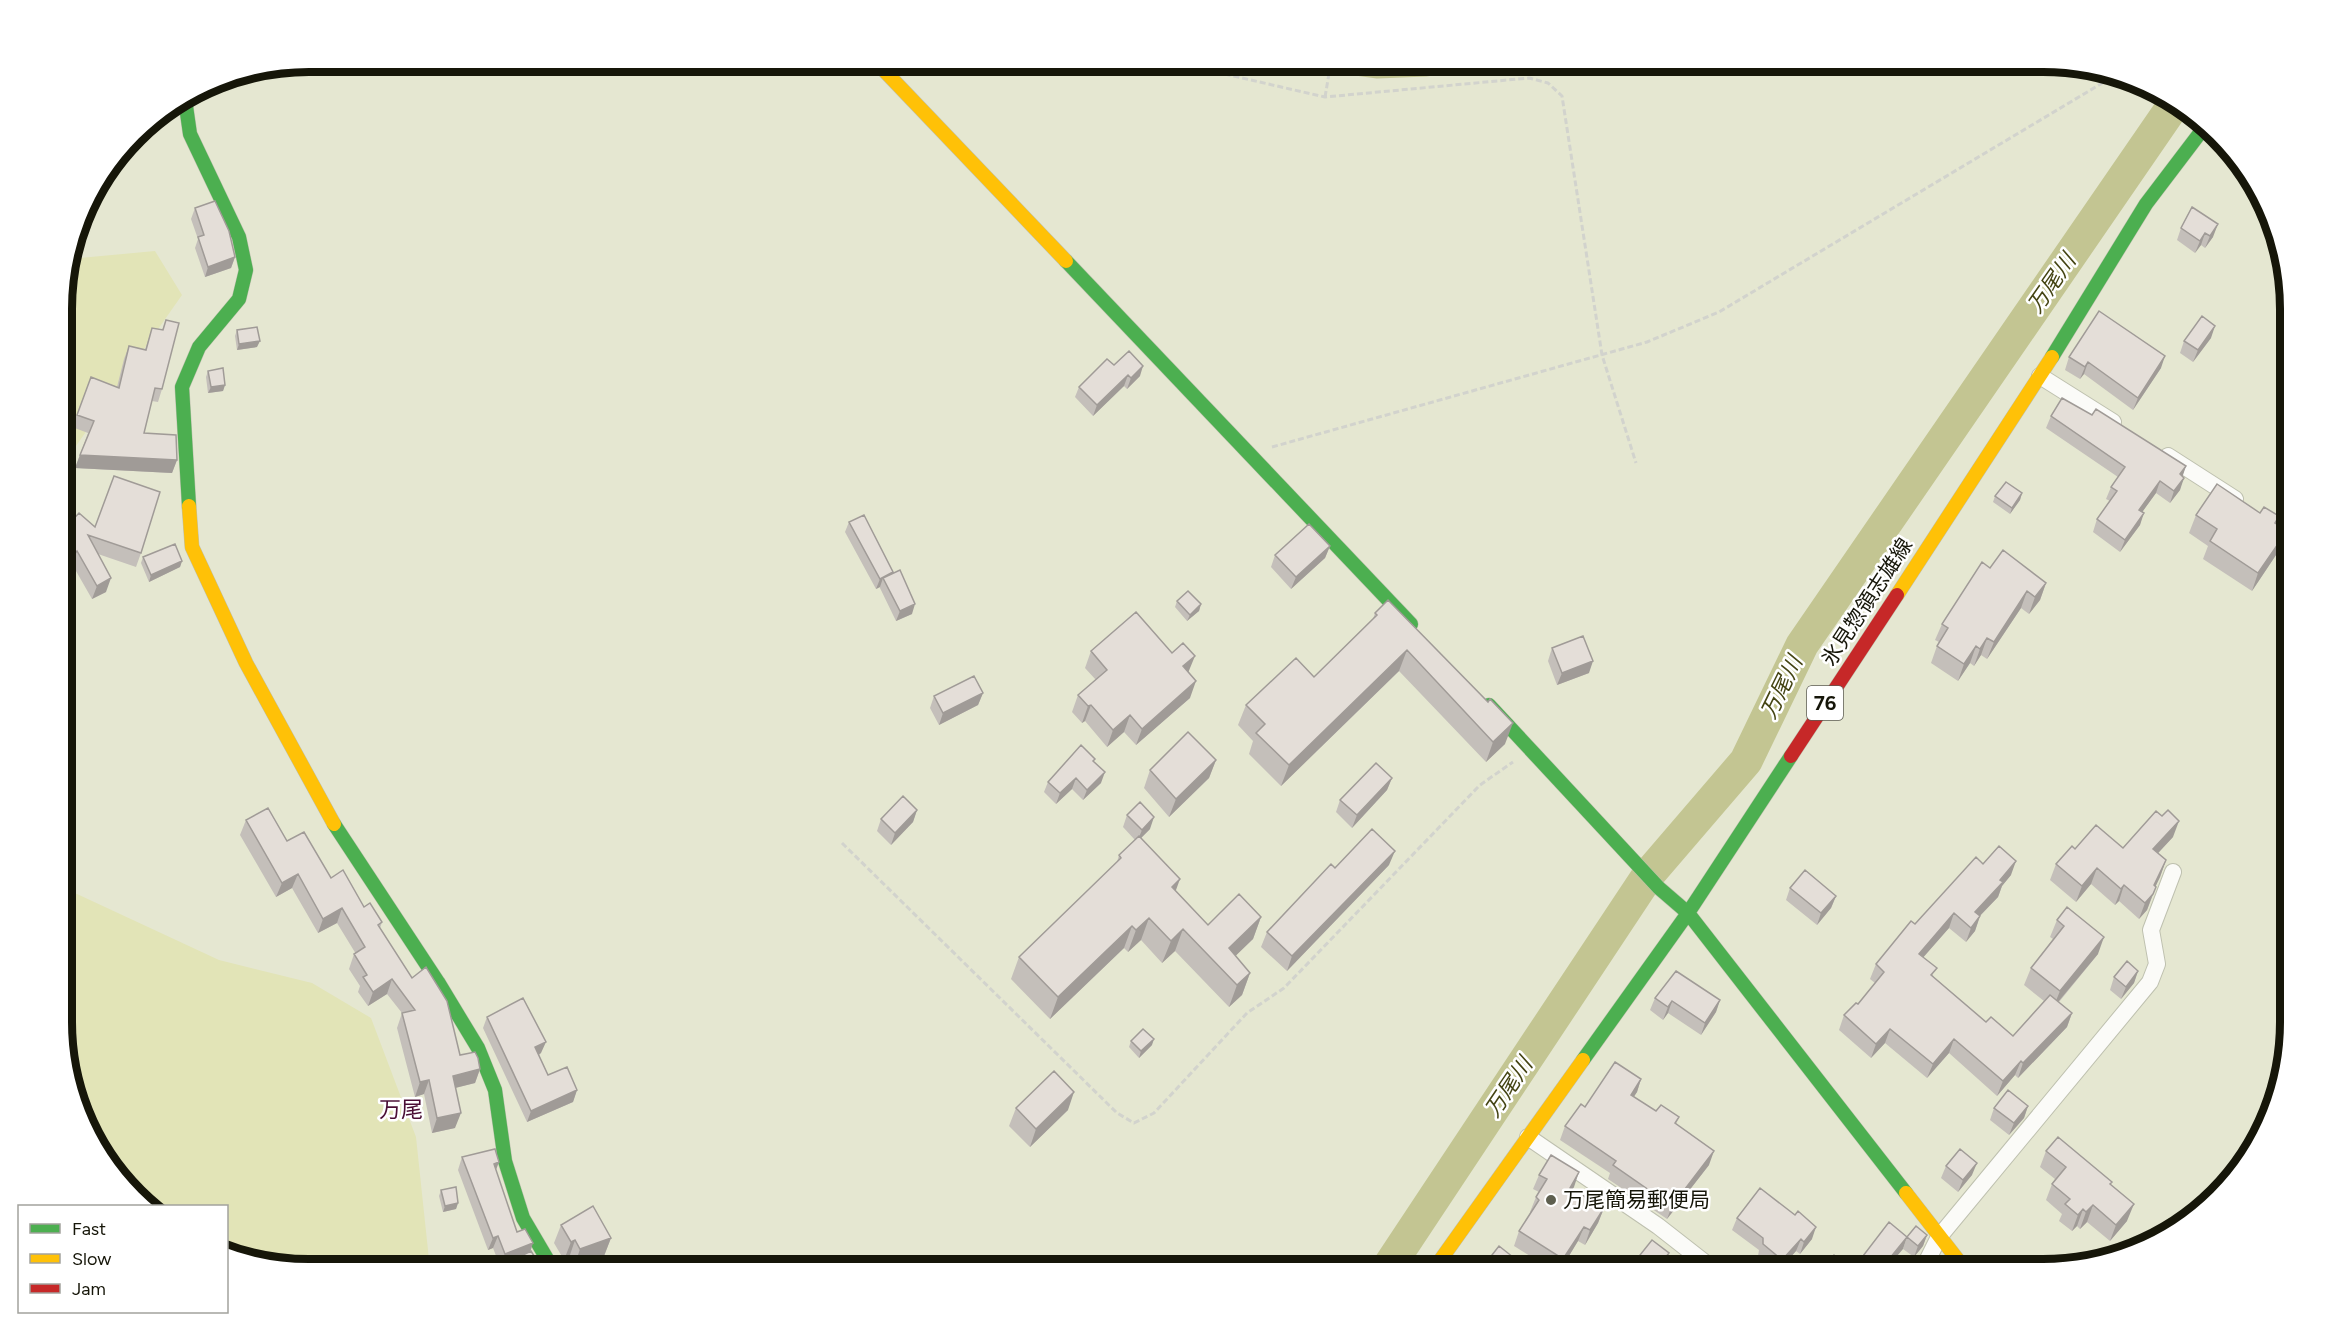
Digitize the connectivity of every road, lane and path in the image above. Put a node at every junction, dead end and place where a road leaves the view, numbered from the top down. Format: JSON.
{"nodes":[{"id":1,"x":886,"y":72,"type":"edge"},
{"id":2,"x":1216,"y":72,"type":"edge"},
{"id":3,"x":1329,"y":72,"type":"edge"},
{"id":4,"x":2104,"y":82,"type":"dead end"},
{"id":5,"x":1325,"y":97,"type":"junction"},
{"id":6,"x":186,"y":107,"type":"edge"},
{"id":7,"x":2200,"y":132,"type":"edge"},
{"id":8,"x":1602,"y":355,"type":"junction"},
{"id":9,"x":2040,"y":376,"type":"junction"},
{"id":10,"x":2130,"y":432,"type":"edge"},
{"id":11,"x":2150,"y":445,"type":"edge"},
{"id":12,"x":1249,"y":453,"type":"junction"},
{"id":13,"x":1636,"y":463,"type":"dead end"},
{"id":14,"x":2250,"y":508,"type":"edge"},
{"id":15,"x":1418,"y":631,"type":"edge"},
{"id":16,"x":1482,"y":699,"type":"edge"},
{"id":17,"x":1531,"y":750,"type":"junction"},
{"id":18,"x":842,"y":843,"type":"dead end"},
{"id":19,"x":2173,"y":872,"type":"dead end"},
{"id":20,"x":1688,"y":913,"type":"junction"},
{"id":21,"x":1528,"y":1137,"type":"junction"},
{"id":22,"x":1939,"y":1237,"type":"junction"},
{"id":23,"x":547,"y":1259,"type":"edge"},
{"id":24,"x":1441,"y":1259,"type":"edge"},
{"id":25,"x":1700,"y":1259,"type":"edge"},
{"id":26,"x":1928,"y":1259,"type":"edge"},
{"id":27,"x":1957,"y":1259,"type":"edge"}],
"edges":[{"from":1,"to":12,"type":"street"},
{"from":2,"to":5,"type":"path"},
{"from":3,"to":5,"type":"path"},
{"from":4,"to":8,"type":"path"},
{"from":5,"to":8,"type":"path"},
{"from":6,"to":23,"type":"street"},
{"from":7,"to":9,"type":"street","name":"氷見惣領志雄線","number":"76"},
{"from":8,"to":12,"type":"path"},
{"from":8,"to":13,"type":"path"},
{"from":9,"to":10,"type":"street"},
{"from":9,"to":20,"type":"street","name":"氷見惣領志雄線","number":"76"},
{"from":11,"to":14,"type":"street"},
{"from":12,"to":15,"type":"street"},
{"from":16,"to":17,"type":"street"},
{"from":17,"to":18,"type":"path"},
{"from":17,"to":20,"type":"street"},
{"from":19,"to":22,"type":"street"},
{"from":20,"to":21,"type":"street","name":"氷見惣領志雄線","number":"76"},
{"from":20,"to":22,"type":"street"},
{"from":21,"to":24,"type":"street","name":"氷見惣領志雄線","number":"76"},
{"from":21,"to":25,"type":"street"},
{"from":22,"to":26,"type":"street"},
{"from":22,"to":27,"type":"street"}]}
